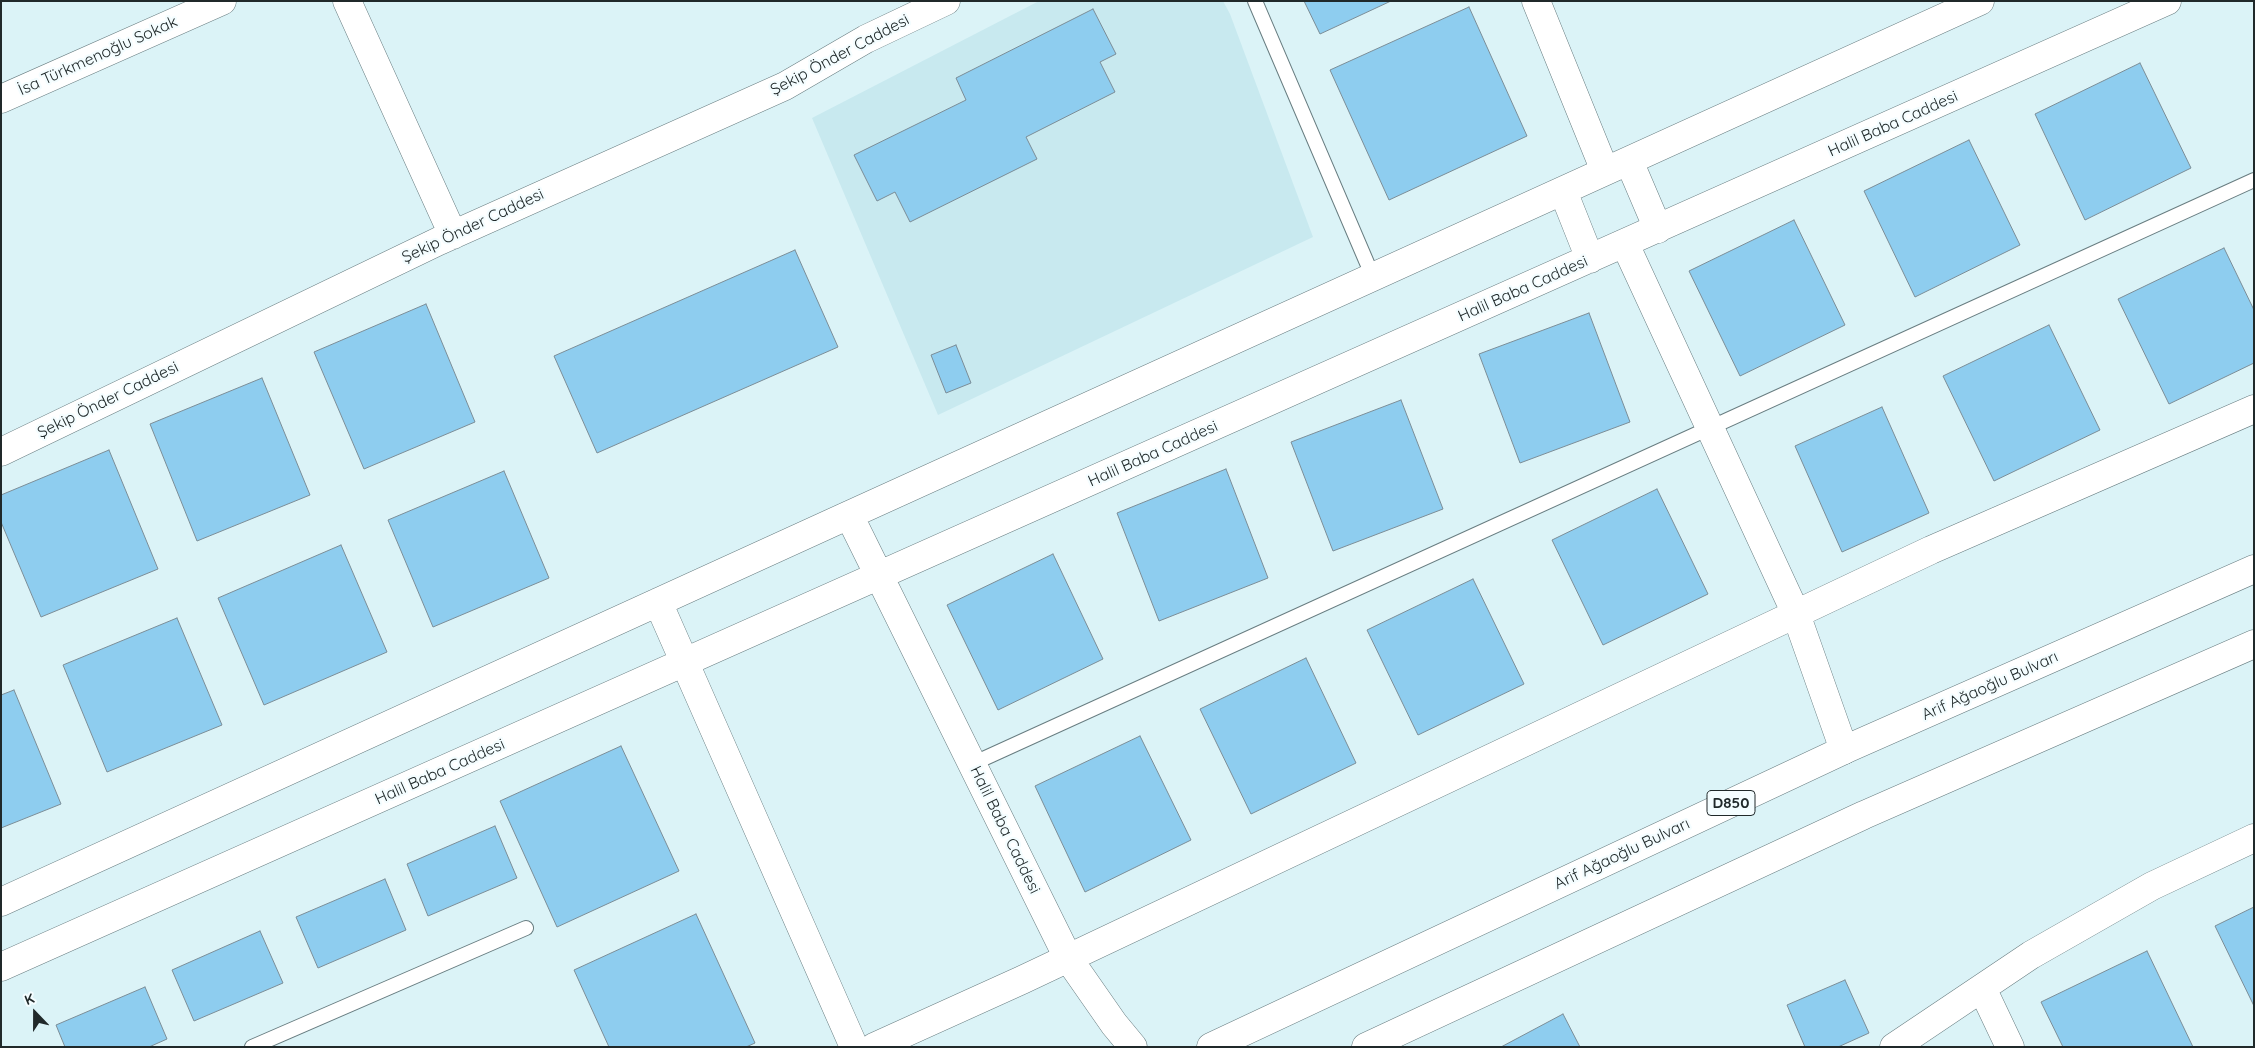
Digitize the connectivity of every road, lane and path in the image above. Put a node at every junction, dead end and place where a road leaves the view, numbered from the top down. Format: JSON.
{"nodes":[{"id":1,"x":222,"y":1,"type":"edge"},
{"id":2,"x":347,"y":1,"type":"edge"},
{"id":3,"x":946,"y":1,"type":"edge"},
{"id":4,"x":1255,"y":1,"type":"edge"},
{"id":5,"x":1536,"y":1,"type":"edge"},
{"id":6,"x":1980,"y":1,"type":"edge"},
{"id":7,"x":2167,"y":1,"type":"edge"},
{"id":8,"x":1,"y":99,"type":"edge"},
{"id":9,"x":1617,"y":166,"type":"junction"},
{"id":10,"x":2254,"y":180,"type":"edge"},
{"id":11,"x":1563,"y":191,"type":"junction"},
{"id":12,"x":1658,"y":229,"type":"junction"},
{"id":13,"x":453,"y":235,"type":"junction"},
{"id":14,"x":1625,"y":244,"type":"junction"},
{"id":15,"x":1590,"y":259,"type":"junction"},
{"id":16,"x":1373,"y":277,"type":"junction"},
{"id":17,"x":2254,"y":409,"type":"edge"},
{"id":18,"x":1710,"y":428,"type":"junction"},
{"id":19,"x":1,"y":452,"type":"edge"},
{"id":20,"x":848,"y":515,"type":"junction"},
{"id":21,"x":2254,"y":569,"type":"edge"},
{"id":22,"x":879,"y":576,"type":"junction"},
{"id":23,"x":658,"y":602,"type":"junction"},
{"id":24,"x":1796,"y":614,"type":"junction"},
{"id":25,"x":2254,"y":644,"type":"edge"},
{"id":26,"x":685,"y":663,"type":"junction"},
{"id":27,"x":1844,"y":750,"type":"junction"},
{"id":28,"x":972,"y":764,"type":"junction"},
{"id":29,"x":2254,"y":838,"type":"edge"},
{"id":30,"x":1,"y":902,"type":"edge"},
{"id":31,"x":526,"y":928,"type":"dead end"},
{"id":32,"x":1068,"y":958,"type":"junction"},
{"id":33,"x":1,"y":967,"type":"edge"},
{"id":34,"x":1982,"y":988,"type":"junction"},
{"id":35,"x":252,"y":1047,"type":"edge"},
{"id":36,"x":854,"y":1047,"type":"edge"},
{"id":37,"x":874,"y":1047,"type":"edge"},
{"id":38,"x":1134,"y":1047,"type":"edge"},
{"id":39,"x":1211,"y":1047,"type":"edge"},
{"id":40,"x":1366,"y":1047,"type":"edge"},
{"id":41,"x":1894,"y":1047,"type":"edge"},
{"id":42,"x":2010,"y":1047,"type":"edge"}],
"edges":[{"from":1,"to":8,"type":"main road","name":"İsa Türkmenoğlu Sokak"},
{"from":2,"to":13,"type":"main road"},
{"from":3,"to":13,"type":"main road","name":"Şekip Önder Caddesi"},
{"from":4,"to":16,"type":"lane"},
{"from":5,"to":9,"type":"main road"},
{"from":6,"to":9,"type":"main road"},
{"from":7,"to":12,"type":"main road","name":"Halil Baba Caddesi"},
{"from":9,"to":11,"type":"main road"},
{"from":9,"to":12,"type":"main road"},
{"from":10,"to":18,"type":"lane"},
{"from":11,"to":15,"type":"main road"},
{"from":11,"to":16,"type":"main road"},
{"from":12,"to":14,"type":"main road","name":"Halil Baba Caddesi"},
{"from":13,"to":19,"type":"main road","name":"Şekip Önder Caddesi"},
{"from":14,"to":15,"type":"main road","name":"Halil Baba Caddesi"},
{"from":14,"to":18,"type":"main road"},
{"from":15,"to":22,"type":"main road","name":"Halil Baba Caddesi"},
{"from":16,"to":20,"type":"main road"},
{"from":17,"to":24,"type":"main road"},
{"from":18,"to":24,"type":"main road"},
{"from":18,"to":28,"type":"lane"},
{"from":20,"to":22,"type":"main road","name":"Halil Baba Caddesi"},
{"from":20,"to":23,"type":"main road"},
{"from":21,"to":27,"type":"main road","name":"Arif Ağaoğlu Bulvarı","number":"D850"},
{"from":22,"to":26,"type":"main road","name":"Halil Baba Caddesi"},
{"from":22,"to":28,"type":"main road","name":"Halil Baba Caddesi"},
{"from":23,"to":26,"type":"main road"},
{"from":23,"to":30,"type":"main road"},
{"from":24,"to":27,"type":"main road"},
{"from":24,"to":32,"type":"main road"},
{"from":25,"to":40,"type":"main road"},
{"from":26,"to":33,"type":"main road","name":"Halil Baba Caddesi"},
{"from":26,"to":36,"type":"main road"},
{"from":27,"to":39,"type":"main road","name":"Arif Ağaoğlu Bulvarı","number":"D850"},
{"from":28,"to":32,"type":"main road","name":"Halil Baba Caddesi"},
{"from":29,"to":34,"type":"main road"},
{"from":31,"to":35,"type":"lane"},
{"from":32,"to":37,"type":"main road"},
{"from":32,"to":38,"type":"main road","name":"Halil Baba Caddesi"},
{"from":34,"to":41,"type":"main road"},
{"from":34,"to":42,"type":"main road"}]}
